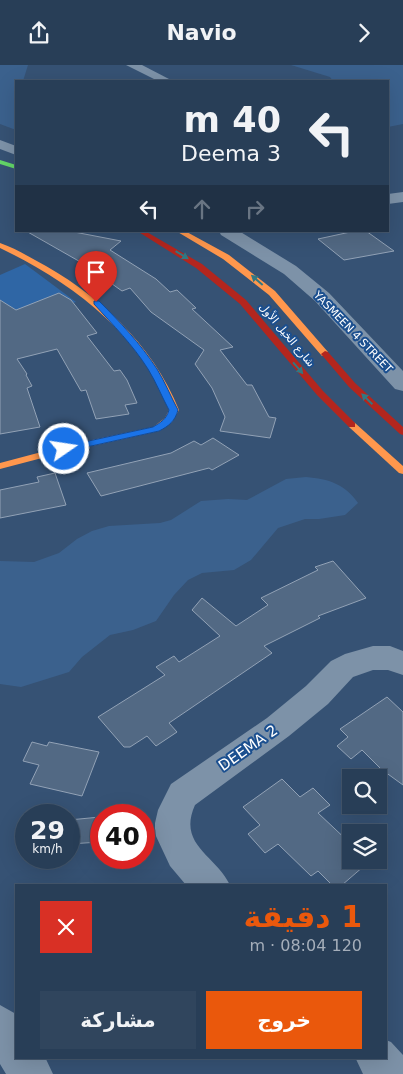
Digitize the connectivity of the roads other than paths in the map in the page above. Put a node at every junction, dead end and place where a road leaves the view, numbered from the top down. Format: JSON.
{"nodes":[{"id":1,"x":132,"y":65,"type":"edge"},
{"id":2,"x":163,"y":79,"type":"dead end"},
{"id":3,"x":0,"y":144,"type":"edge"},
{"id":4,"x":15,"y":151,"type":"edge"},
{"id":5,"x":0,"y":162,"type":"edge"},
{"id":6,"x":15,"y":167,"type":"edge"},
{"id":7,"x":403,"y":197,"type":"edge"},
{"id":8,"x":389,"y":199,"type":"edge"},
{"id":9,"x":142,"y":232,"type":"edge"},
{"id":10,"x":181,"y":232,"type":"edge"},
{"id":11,"x":230,"y":232,"type":"edge"},
{"id":12,"x":0,"y":245,"type":"edge"},
{"id":13,"x":403,"y":384,"type":"edge"},
{"id":14,"x":403,"y":432,"type":"edge"},
{"id":15,"x":0,"y":466,"type":"edge"},
{"id":16,"x":403,"y":471,"type":"edge"},
{"id":17,"x":403,"y":663,"type":"edge"},
{"id":18,"x":210,"y":884,"type":"edge"},
{"id":19,"x":0,"y":1026,"type":"edge"},
{"id":20,"x":15,"y":1049,"type":"edge"},
{"id":21,"x":21,"y":1059,"type":"edge"},
{"id":22,"x":378,"y":1059,"type":"edge"},
{"id":23,"x":31,"y":1074,"type":"edge"},
{"id":24,"x":391,"y":1074,"type":"edge"}],
"edges":[{"from":1,"to":2,"type":"street"},
{"from":3,"to":4,"type":"street"},
{"from":5,"to":6,"type":"main road"},
{"from":7,"to":8,"type":"street"},
{"from":9,"to":16,"type":"main road","name":"شارع الخيل الأول","one_way":true},
{"from":14,"to":10,"type":"main road","name":"شارع الخيل الأول","one_way":true},
{"from":11,"to":13,"type":"street","name":"YASMEEN 4 STREET"},
{"from":12,"to":15,"type":"main road"},
{"from":17,"to":18,"type":"street","name":"DEEMA 2"},
{"from":19,"to":20,"type":"street"},
{"from":21,"to":23,"type":"street"},
{"from":22,"to":24,"type":"street"}]}
